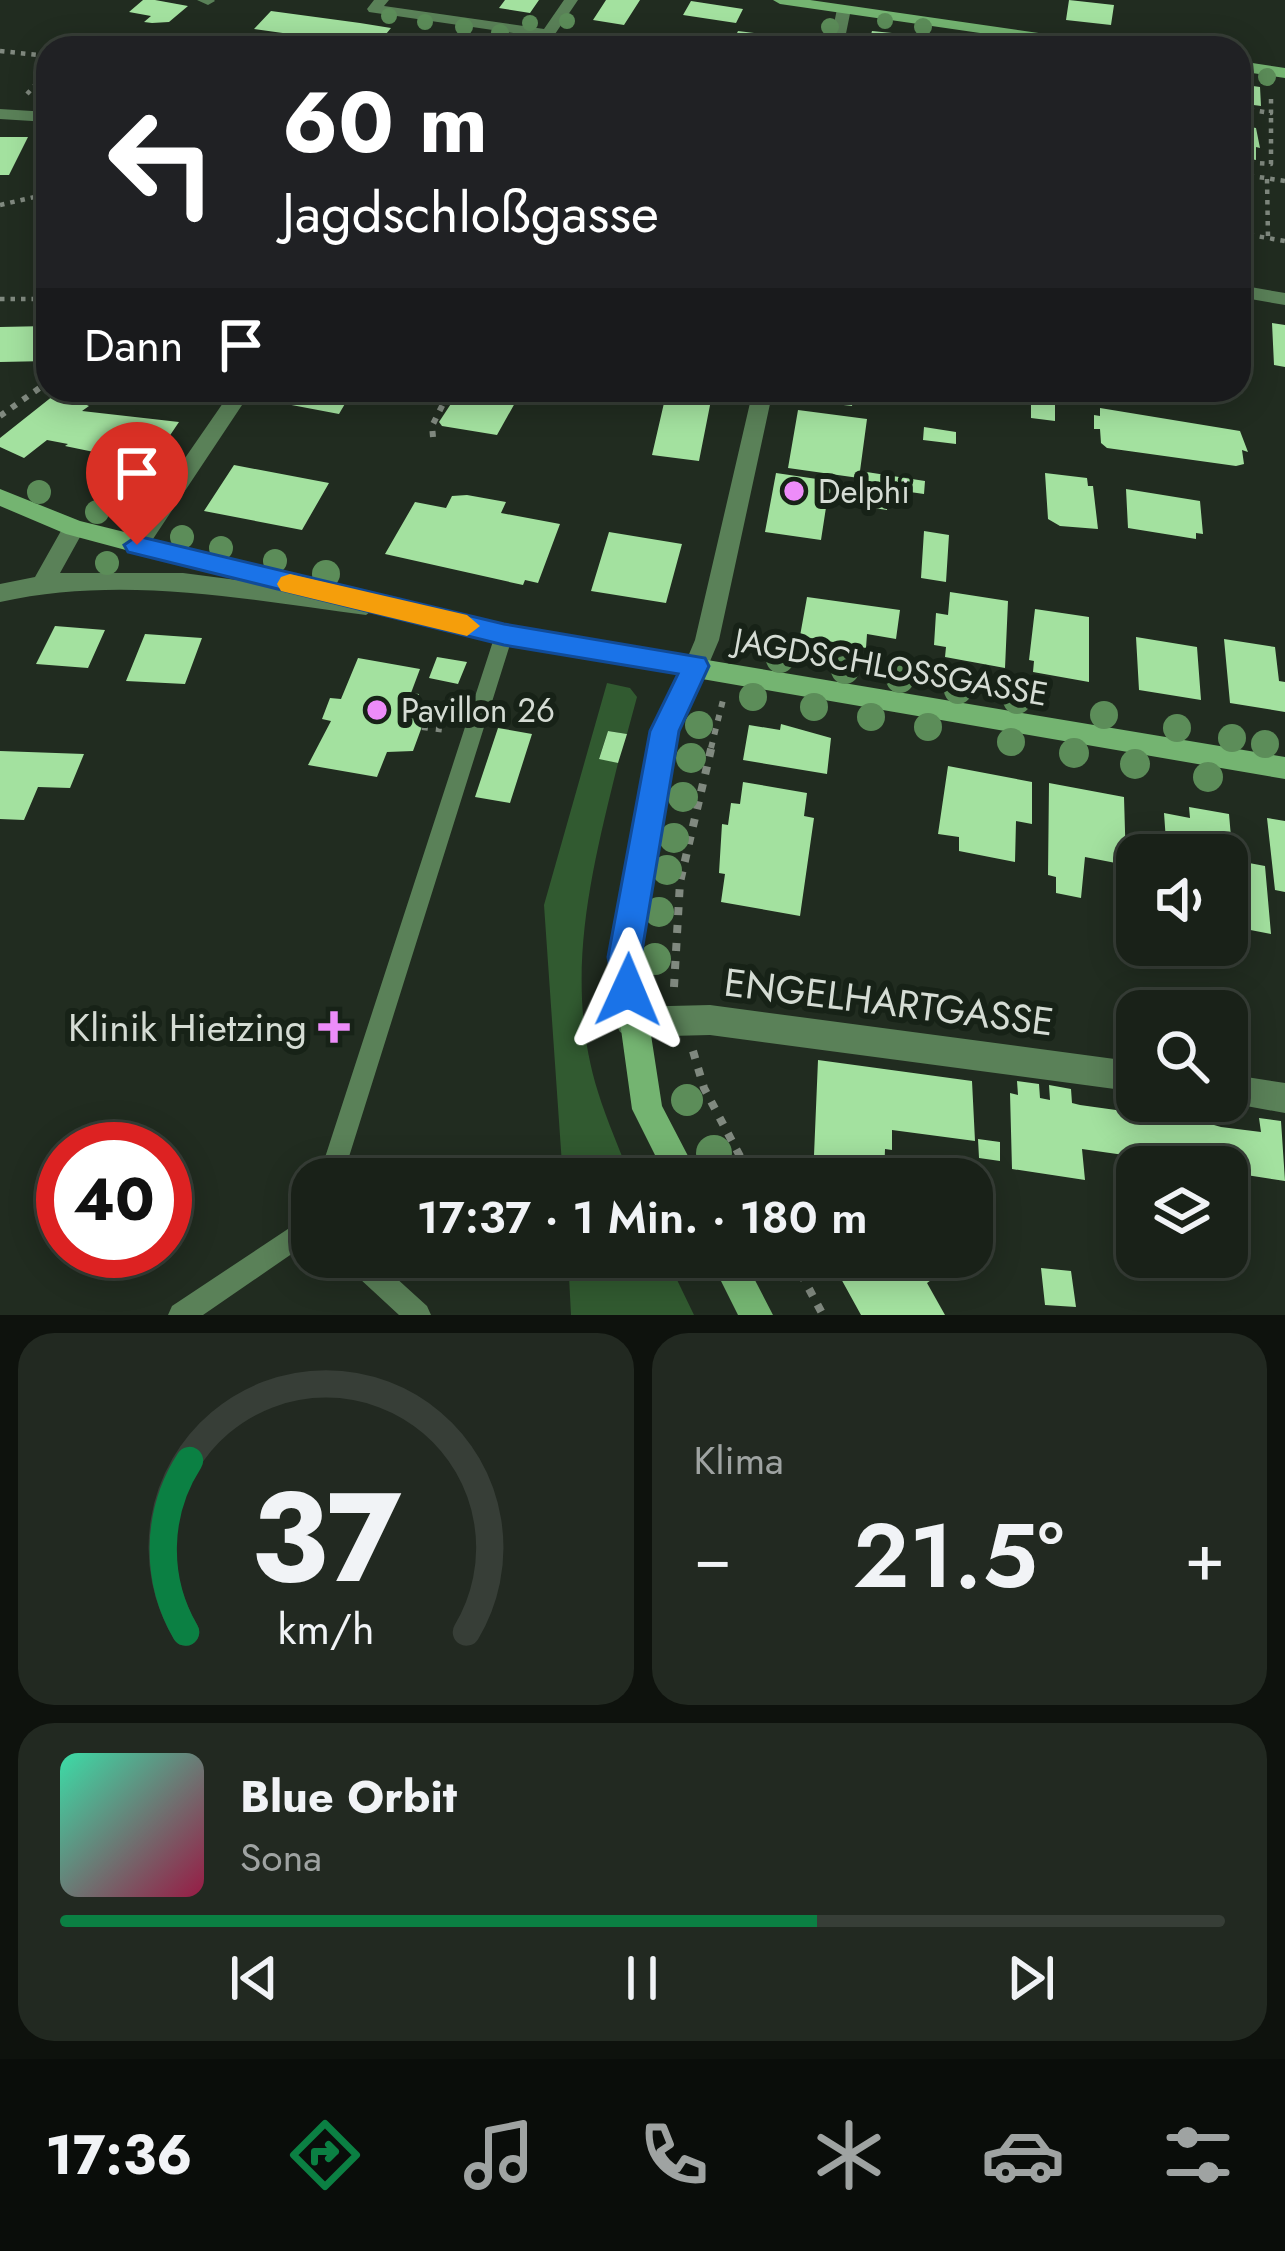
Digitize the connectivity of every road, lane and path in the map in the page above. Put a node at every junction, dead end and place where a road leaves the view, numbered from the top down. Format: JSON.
{"nodes":[{"id":1,"x":382,"y":0,"type":"edge"},
{"id":2,"x":572,"y":0,"type":"edge"},
{"id":3,"x":780,"y":0,"type":"edge"},
{"id":4,"x":844,"y":9,"type":"junction"},
{"id":5,"x":838,"y":36,"type":"edge"},
{"id":6,"x":1032,"y":36,"type":"edge"},
{"id":7,"x":0,"y":51,"type":"edge"},
{"id":8,"x":36,"y":55,"type":"edge"},
{"id":9,"x":1278,"y":77,"type":"edge"},
{"id":10,"x":36,"y":84,"type":"edge"},
{"id":11,"x":17,"y":105,"type":"dead end"},
{"id":12,"x":1251,"y":110,"type":"edge"},
{"id":13,"x":1271,"y":112,"type":"junction"},
{"id":14,"x":0,"y":114,"type":"edge"},
{"id":15,"x":36,"y":116,"type":"edge"},
{"id":16,"x":1251,"y":163,"type":"edge"},
{"id":17,"x":1251,"y":176,"type":"edge"},
{"id":18,"x":1267,"y":178,"type":"junction"},
{"id":19,"x":1285,"y":182,"type":"edge"},
{"id":20,"x":36,"y":197,"type":"edge"},
{"id":21,"x":0,"y":206,"type":"edge"},
{"id":22,"x":1251,"y":235,"type":"edge"},
{"id":23,"x":1268,"y":238,"type":"junction"},
{"id":24,"x":1285,"y":241,"type":"edge"},
{"id":25,"x":1251,"y":293,"type":"edge"},
{"id":26,"x":36,"y":298,"type":"edge"},
{"id":27,"x":0,"y":299,"type":"edge"},
{"id":28,"x":1285,"y":299,"type":"edge"},
{"id":29,"x":36,"y":390,"type":"edge"},
{"id":30,"x":234,"y":402,"type":"edge"},
{"id":31,"x":444,"y":402,"type":"edge"},
{"id":32,"x":760,"y":402,"type":"edge"},
{"id":33,"x":0,"y":416,"type":"edge"},
{"id":34,"x":433,"y":437,"type":"dead end"},
{"id":35,"x":0,"y":497,"type":"edge"},
{"id":36,"x":74,"y":528,"type":"junction"},
{"id":37,"x":137,"y":545,"type":"junction"},
{"id":38,"x":45,"y":580,"type":"junction"},
{"id":39,"x":0,"y":593,"type":"edge"},
{"id":40,"x":404,"y":611,"type":"junction"},
{"id":41,"x":504,"y":634,"type":"junction"},
{"id":42,"x":696,"y":666,"type":"junction"},
{"id":43,"x":727,"y":685,"type":"dead end"},
{"id":44,"x":422,"y":727,"type":"dead end"},
{"id":45,"x":445,"y":730,"type":"dead end"},
{"id":46,"x":1285,"y":768,"type":"edge"},
{"id":47,"x":678,"y":1018,"type":"junction"},
{"id":48,"x":631,"y":1022,"type":"junction"},
{"id":49,"x":1116,"y":1074,"type":"edge"},
{"id":50,"x":1248,"y":1092,"type":"edge"},
{"id":51,"x":1285,"y":1098,"type":"edge"},
{"id":52,"x":337,"y":1158,"type":"edge"},
{"id":53,"x":673,"y":1158,"type":"edge"},
{"id":54,"x":741,"y":1158,"type":"edge"},
{"id":55,"x":291,"y":1239,"type":"edge"},
{"id":56,"x":378,"y":1278,"type":"edge"},
{"id":57,"x":736,"y":1278,"type":"edge"},
{"id":58,"x":803,"y":1278,"type":"edge"},
{"id":59,"x":181,"y":1315,"type":"edge"},
{"id":60,"x":418,"y":1315,"type":"edge"},
{"id":61,"x":756,"y":1315,"type":"edge"},
{"id":62,"x":823,"y":1315,"type":"edge"}],
"edges":[{"from":1,"to":2,"type":"street"},
{"from":3,"to":4,"type":"street"},
{"from":4,"to":5,"type":"street"},
{"from":4,"to":6,"type":"street"},
{"from":7,"to":8,"type":"path"},
{"from":9,"to":13,"type":"path"},
{"from":10,"to":11,"type":"path"},
{"from":12,"to":13,"type":"path"},
{"from":13,"to":16,"type":"path"},
{"from":14,"to":15,"type":"street"},
{"from":17,"to":18,"type":"path"},
{"from":18,"to":19,"type":"path"},
{"from":18,"to":23,"type":"path"},
{"from":20,"to":21,"type":"path"},
{"from":22,"to":23,"type":"path"},
{"from":23,"to":24,"type":"path"},
{"from":25,"to":28,"type":"street"},
{"from":26,"to":27,"type":"path"},
{"from":29,"to":33,"type":"path"},
{"from":30,"to":37,"type":"street"},
{"from":31,"to":34,"type":"path"},
{"from":32,"to":42,"type":"street"},
{"from":35,"to":36,"type":"street","name":"JAGDSCHLOSSGASSE"},
{"from":36,"to":37,"type":"street","name":"JAGDSCHLOSSGASSE"},
{"from":36,"to":38,"type":"street"},
{"from":37,"to":40,"type":"street","name":"JAGDSCHLOSSGASSE"},
{"from":38,"to":39,"type":"street"},
{"from":38,"to":40,"type":"street"},
{"from":40,"to":41,"type":"street","name":"JAGDSCHLOSSGASSE"},
{"from":41,"to":42,"type":"street","name":"JAGDSCHLOSSGASSE"},
{"from":41,"to":52,"type":"lane"},
{"from":42,"to":46,"type":"street","name":"JAGDSCHLOSSGASSE"},
{"from":42,"to":48,"type":"street"},
{"from":43,"to":47,"type":"path"},
{"from":44,"to":45,"type":"path"},
{"from":47,"to":48,"type":"street","name":"ENGELHARTGASSE"},
{"from":47,"to":49,"type":"street","name":"ENGELHARTGASSE"},
{"from":47,"to":54,"type":"path"},
{"from":48,"to":53,"type":"street"},
{"from":50,"to":51,"type":"street"},
{"from":55,"to":59,"type":"lane"},
{"from":56,"to":60,"type":"lane"},
{"from":57,"to":61,"type":"street"},
{"from":58,"to":62,"type":"path"}]}
